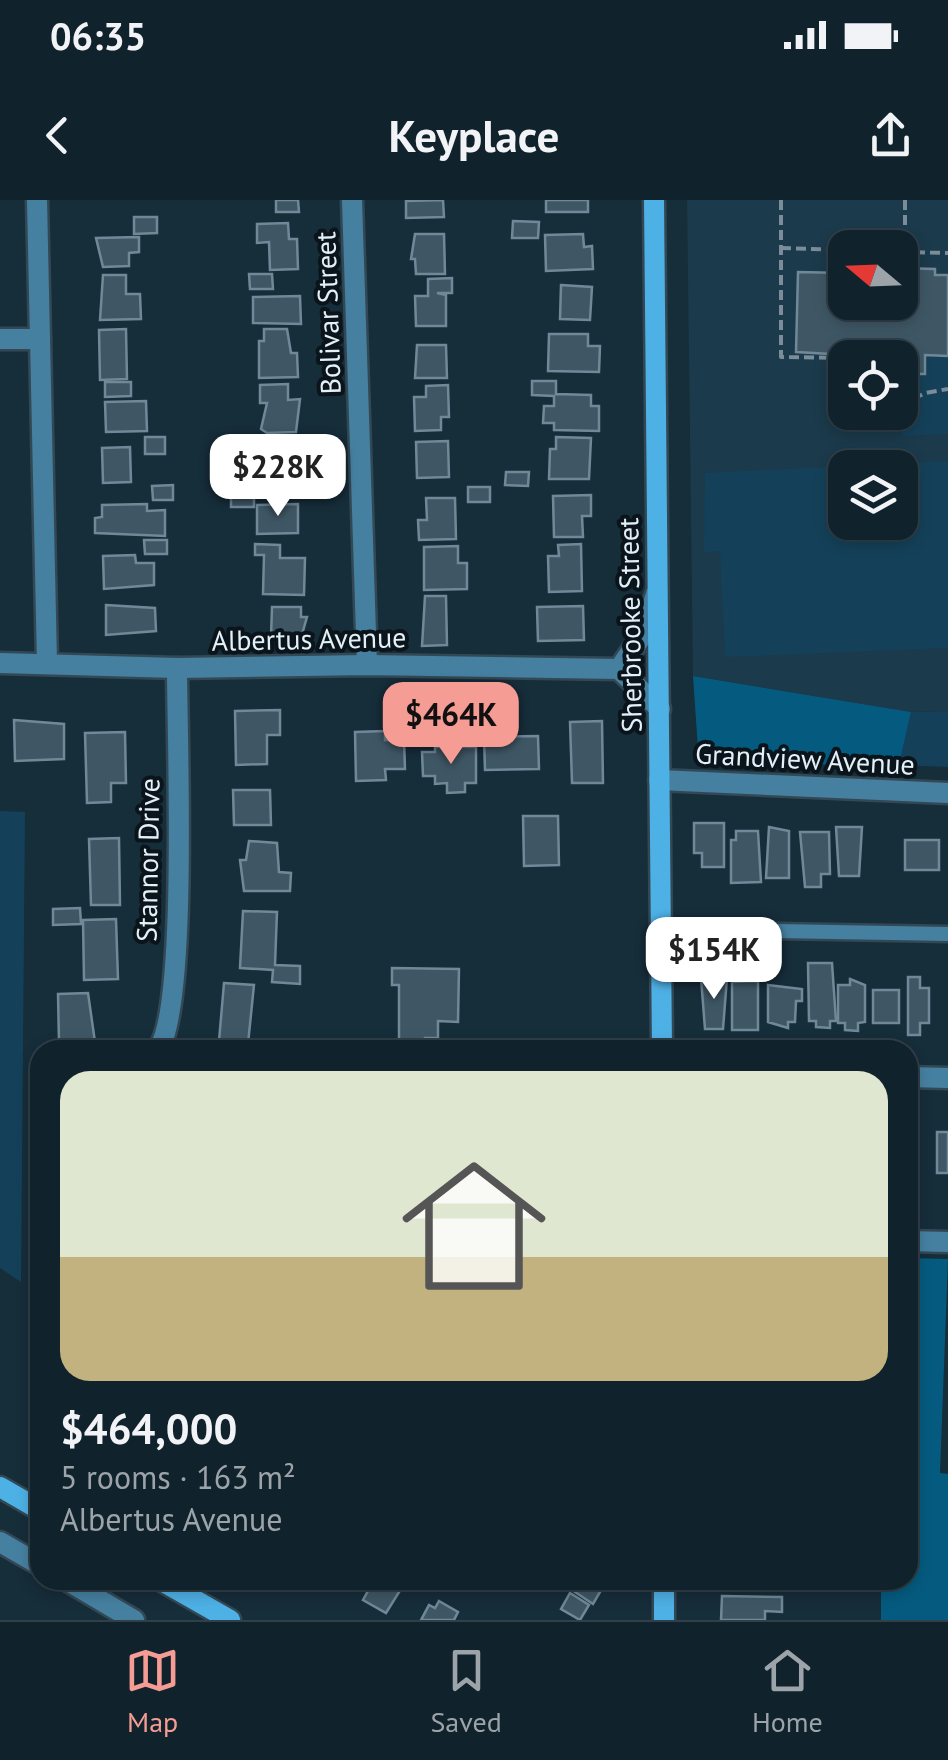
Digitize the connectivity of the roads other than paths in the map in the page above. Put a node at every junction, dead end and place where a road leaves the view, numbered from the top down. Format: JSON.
{"nodes":[{"id":1,"x":38,"y":200,"type":"edge"},
{"id":2,"x":352,"y":200,"type":"edge"},
{"id":3,"x":654,"y":200,"type":"edge"},
{"id":4,"x":0,"y":339,"type":"edge"},
{"id":5,"x":40,"y":339,"type":"junction"},
{"id":6,"x":656,"y":592,"type":"junction"},
{"id":7,"x":0,"y":662,"type":"edge"},
{"id":8,"x":47,"y":663,"type":"junction"},
{"id":9,"x":367,"y":665,"type":"junction"},
{"id":10,"x":177,"y":668,"type":"junction"},
{"id":11,"x":619,"y":668,"type":"junction"},
{"id":12,"x":660,"y":710,"type":"junction"},
{"id":13,"x":659,"y":780,"type":"junction"},
{"id":14,"x":948,"y":794,"type":"edge"},
{"id":15,"x":660,"y":929,"type":"junction"},
{"id":16,"x":948,"y":934,"type":"edge"},
{"id":17,"x":165,"y":1040,"type":"edge"},
{"id":18,"x":662,"y":1040,"type":"edge"},
{"id":19,"x":918,"y":1078,"type":"edge"},
{"id":20,"x":948,"y":1078,"type":"edge"},
{"id":21,"x":918,"y":1241,"type":"edge"},
{"id":22,"x":948,"y":1242,"type":"edge"},
{"id":23,"x":0,"y":1487,"type":"edge"},
{"id":24,"x":30,"y":1504,"type":"edge"},
{"id":25,"x":0,"y":1542,"type":"edge"},
{"id":26,"x":30,"y":1559,"type":"edge"},
{"id":27,"x":83,"y":1590,"type":"edge"},
{"id":28,"x":178,"y":1590,"type":"edge"},
{"id":29,"x":664,"y":1590,"type":"edge"},
{"id":30,"x":134,"y":1620,"type":"edge"},
{"id":31,"x":230,"y":1620,"type":"edge"},
{"id":32,"x":664,"y":1620,"type":"edge"}],
"edges":[{"from":1,"to":5,"type":"street"},
{"from":2,"to":9,"type":"street","name":"Bolivar Street"},
{"from":3,"to":6,"type":"main road","name":"Sherbrooke Street"},
{"from":4,"to":5,"type":"street"},
{"from":5,"to":8,"type":"street"},
{"from":6,"to":11,"type":"street"},
{"from":6,"to":12,"type":"main road","name":"Sherbrooke Street"},
{"from":7,"to":8,"type":"street","name":"Albertus Avenue"},
{"from":8,"to":10,"type":"street","name":"Albertus Avenue"},
{"from":9,"to":10,"type":"street","name":"Albertus Avenue"},
{"from":9,"to":11,"type":"street","name":"Albertus Avenue"},
{"from":10,"to":17,"type":"street","name":"Stannor Drive"},
{"from":11,"to":12,"type":"street"},
{"from":12,"to":13,"type":"main road","name":"Sherbrooke Street"},
{"from":13,"to":14,"type":"street","name":"Grandview Avenue"},
{"from":13,"to":15,"type":"main road","name":"Sherbrooke Street"},
{"from":15,"to":16,"type":"lane"},
{"from":15,"to":18,"type":"main road","name":"Sherbrooke Street"},
{"from":19,"to":20,"type":"street"},
{"from":21,"to":22,"type":"street"},
{"from":23,"to":24,"type":"main road"},
{"from":25,"to":26,"type":"street"},
{"from":27,"to":30,"type":"street"},
{"from":28,"to":31,"type":"main road"},
{"from":29,"to":32,"type":"main road"}]}
